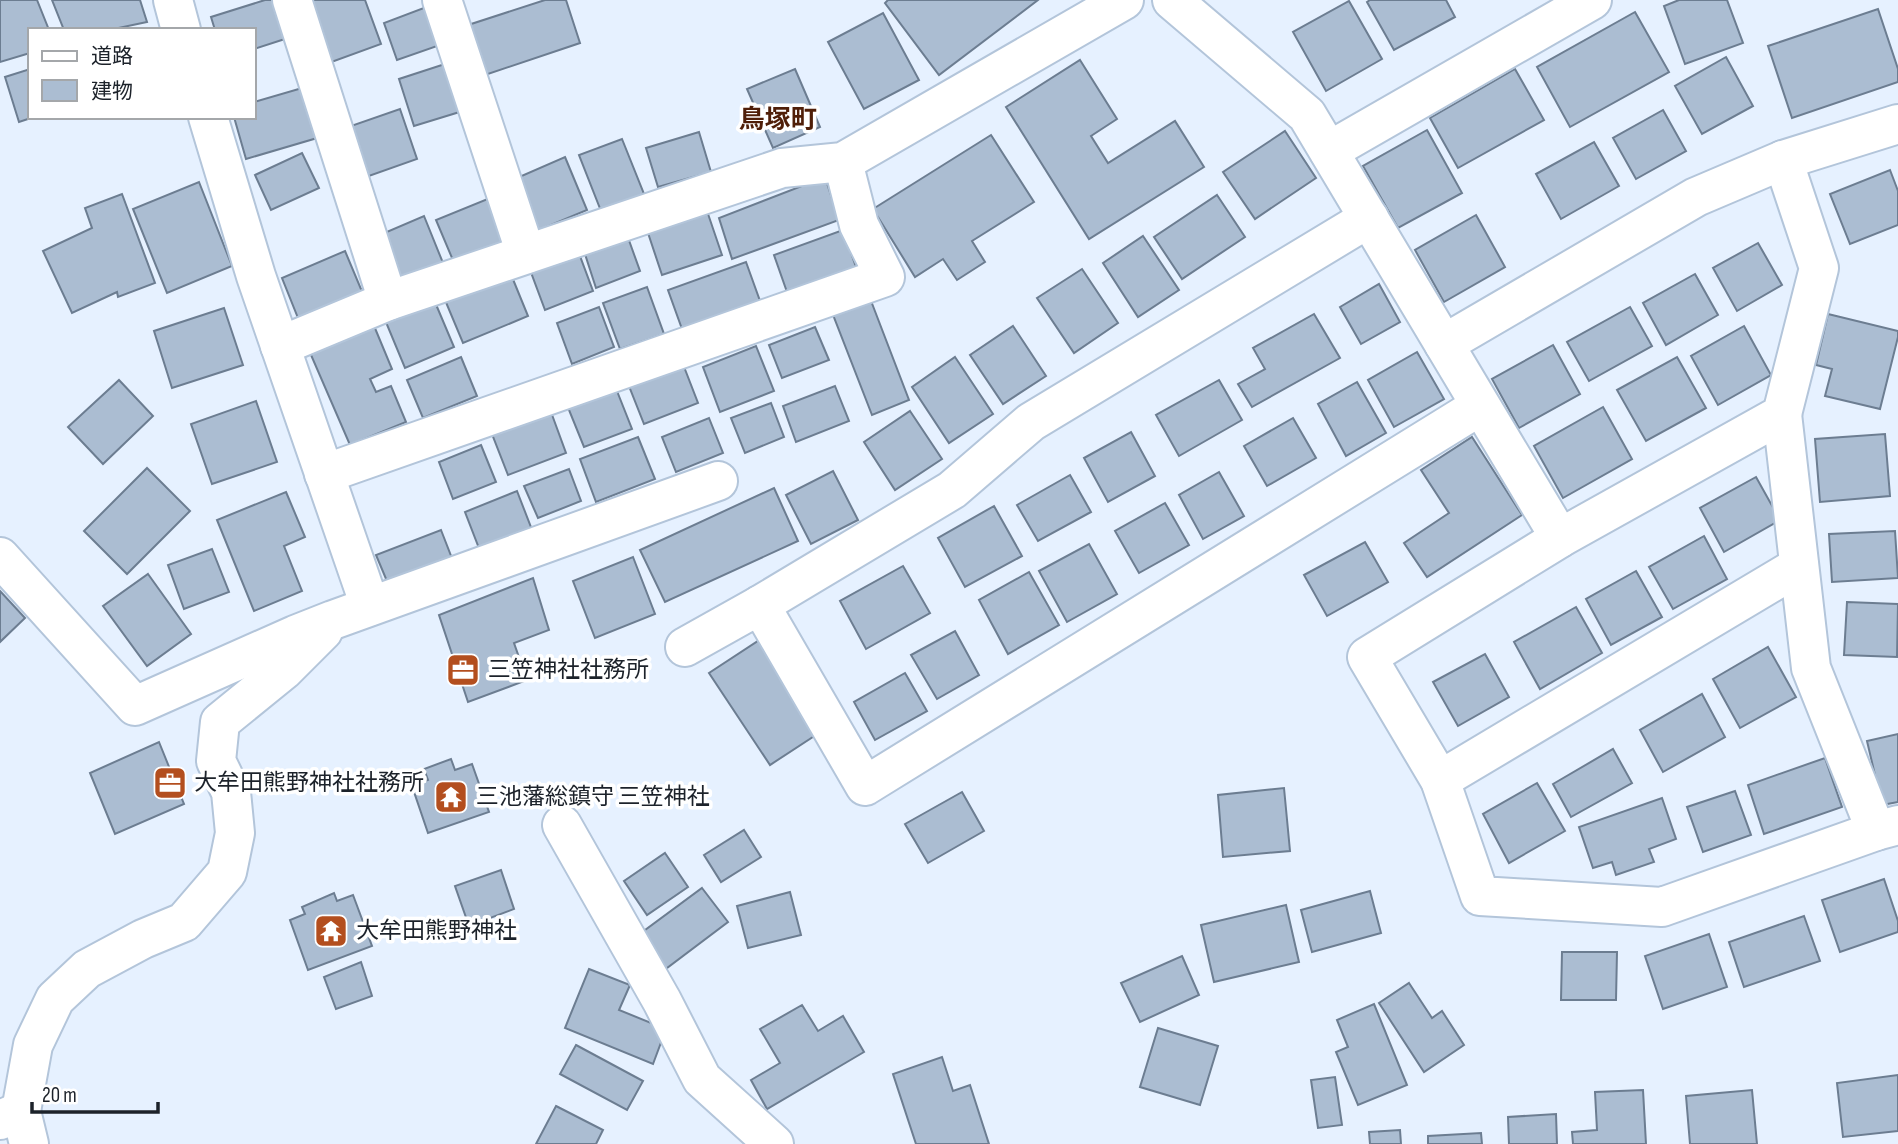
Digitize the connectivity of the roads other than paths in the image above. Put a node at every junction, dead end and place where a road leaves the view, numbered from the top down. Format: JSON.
{"nodes":[{"id":1,"x":173,"y":0,"type":"edge"},
{"id":2,"x":292,"y":0,"type":"edge"},
{"id":3,"x":442,"y":0,"type":"edge"},
{"id":4,"x":1124,"y":0,"type":"edge"},
{"id":5,"x":1172,"y":0,"type":"edge"},
{"id":6,"x":1592,"y":0,"type":"edge"},
{"id":7,"x":180,"y":28,"type":"edge"},
{"id":8,"x":209,"y":119,"type":"edge"},
{"id":9,"x":1898,"y":124,"type":"edge"},
{"id":10,"x":1329,"y":151,"type":"junction"},
{"id":11,"x":1783,"y":160,"type":"junction"},
{"id":12,"x":844,"y":162,"type":"junction"},
{"id":13,"x":1369,"y":218,"type":"junction"},
{"id":14,"x":526,"y":254,"type":"junction"},
{"id":15,"x":387,"y":301,"type":"junction"},
{"id":16,"x":1444,"y":344,"type":"junction"},
{"id":17,"x":280,"y":346,"type":"junction"},
{"id":18,"x":1480,"y":406,"type":"junction"},
{"id":19,"x":1782,"y":414,"type":"junction"},
{"id":20,"x":324,"y":474,"type":"junction"},
{"id":21,"x":718,"y":481,"type":"dead end"},
{"id":22,"x":1560,"y":538,"type":"junction"},
{"id":23,"x":0,"y":557,"type":"edge"},
{"id":24,"x":1799,"y":566,"type":"junction"},
{"id":25,"x":760,"y":605,"type":"junction"},
{"id":26,"x":370,"y":606,"type":"junction"},
{"id":27,"x":333,"y":620,"type":"junction"},
{"id":28,"x":685,"y":647,"type":"dead end"},
{"id":29,"x":1440,"y":780,"type":"junction"},
{"id":30,"x":562,"y":825,"type":"dead end"},
{"id":31,"x":1887,"y":828,"type":"edge"},
{"id":32,"x":17,"y":1125,"type":"edge"},
{"id":33,"x":774,"y":1144,"type":"edge"}],
"edges":[{"from":1,"to":7,"type":"street"},
{"from":2,"to":15,"type":"street"},
{"from":3,"to":14,"type":"street"},
{"from":4,"to":12,"type":"street"},
{"from":5,"to":10,"type":"street"},
{"from":6,"to":10,"type":"street"},
{"from":8,"to":17,"type":"street"},
{"from":9,"to":11,"type":"street"},
{"from":10,"to":13,"type":"street"},
{"from":11,"to":16,"type":"street"},
{"from":11,"to":19,"type":"street"},
{"from":12,"to":14,"type":"street"},
{"from":12,"to":20,"type":"street"},
{"from":13,"to":16,"type":"street"},
{"from":13,"to":25,"type":"street"},
{"from":14,"to":15,"type":"street"},
{"from":15,"to":17,"type":"street"},
{"from":16,"to":18,"type":"street"},
{"from":17,"to":20,"type":"street"},
{"from":18,"to":22,"type":"street"},
{"from":18,"to":25,"type":"street"},
{"from":19,"to":22,"type":"street"},
{"from":19,"to":24,"type":"street"},
{"from":20,"to":26,"type":"street"},
{"from":21,"to":26,"type":"street"},
{"from":22,"to":29,"type":"street"},
{"from":23,"to":27,"type":"street"},
{"from":24,"to":29,"type":"street"},
{"from":24,"to":31,"type":"street"},
{"from":25,"to":28,"type":"street"},
{"from":26,"to":27,"type":"street"},
{"from":27,"to":32,"type":"street"},
{"from":29,"to":31,"type":"street"},
{"from":30,"to":33,"type":"street"}]}
